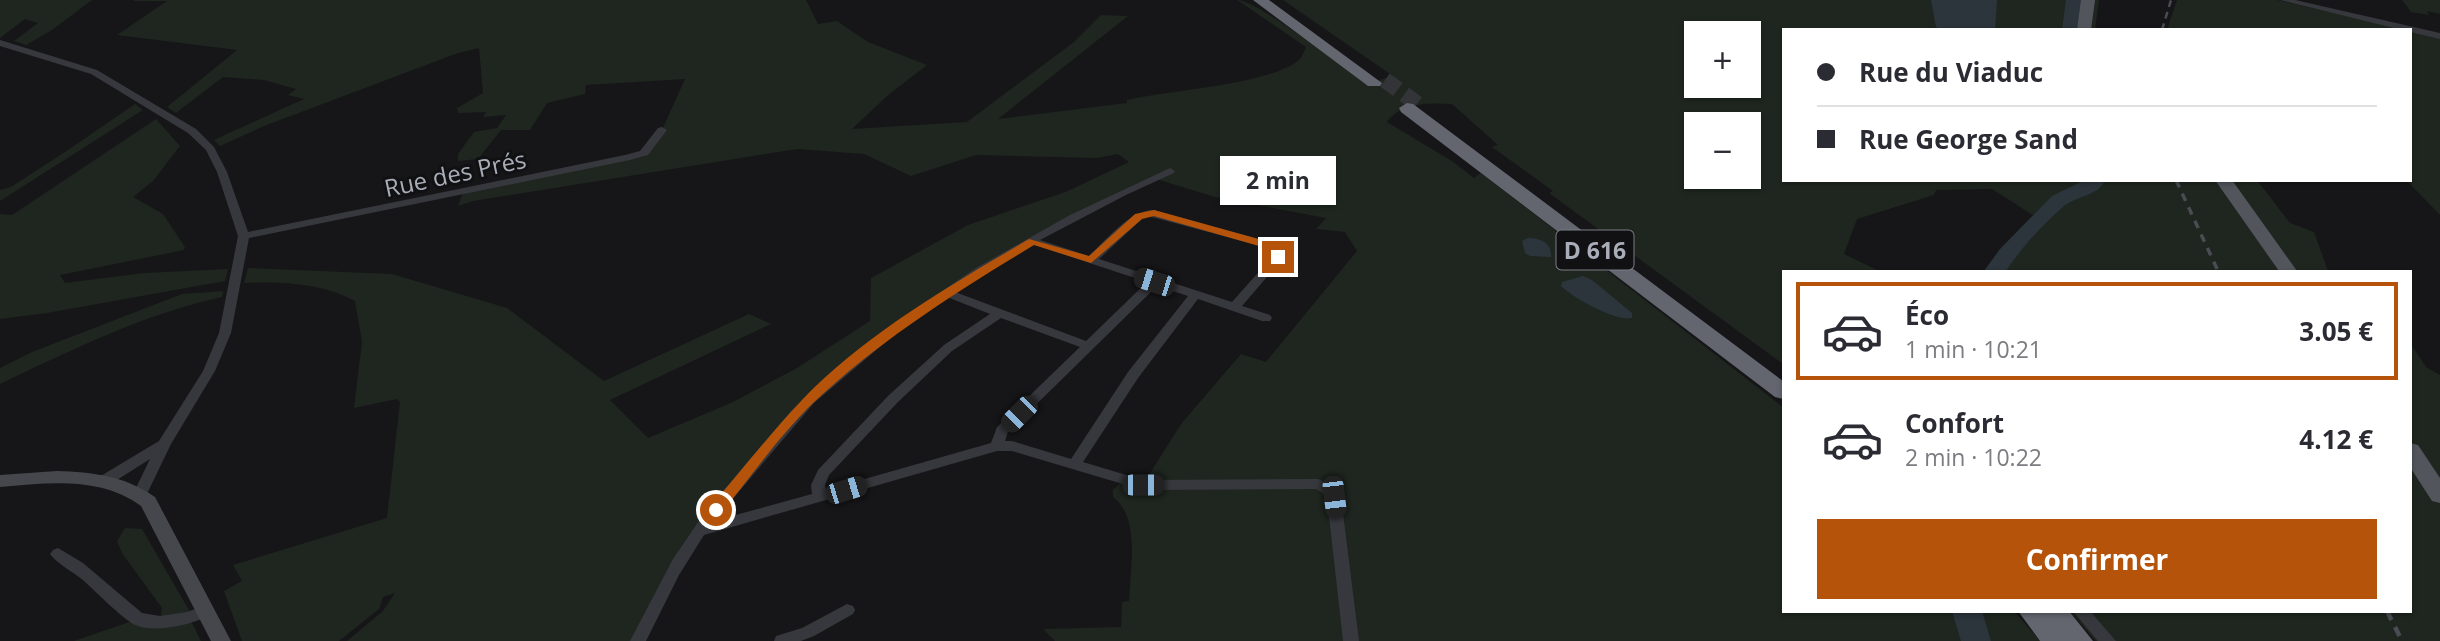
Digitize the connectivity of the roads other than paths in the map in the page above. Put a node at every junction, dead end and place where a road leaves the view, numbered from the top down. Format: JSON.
{"nodes":[{"id":1,"x":1260,"y":0,"type":"edge"},
{"id":2,"x":1273,"y":0,"type":"edge"},
{"id":3,"x":2088,"y":0,"type":"edge"},
{"id":4,"x":2284,"y":0,"type":"edge"},
{"id":5,"x":2319,"y":4,"type":"edge"},
{"id":6,"x":2084,"y":28,"type":"edge"},
{"id":7,"x":2410,"y":28,"type":"edge"},
{"id":8,"x":2412,"y":29,"type":"edge"},
{"id":9,"x":2440,"y":36,"type":"edge"},
{"id":10,"x":0,"y":43,"type":"edge"},
{"id":11,"x":662,"y":130,"type":"dead end"},
{"id":12,"x":1170,"y":171,"type":"dead end"},
{"id":13,"x":2225,"y":182,"type":"edge"},
{"id":14,"x":2242,"y":182,"type":"edge"},
{"id":15,"x":2250,"y":215,"type":"junction"},
{"id":16,"x":244,"y":236,"type":"junction"},
{"id":17,"x":1033,"y":241,"type":"junction"},
{"id":18,"x":1091,"y":260,"type":"junction"},
{"id":19,"x":2287,"y":270,"type":"edge"},
{"id":20,"x":1154,"y":282,"type":"junction"},
{"id":21,"x":946,"y":293,"type":"junction"},
{"id":22,"x":1195,"y":295,"type":"junction"},
{"id":23,"x":1234,"y":307,"type":"junction"},
{"id":24,"x":998,"y":314,"type":"junction"},
{"id":25,"x":1266,"y":317,"type":"dead end"},
{"id":26,"x":1088,"y":346,"type":"junction"},
{"id":27,"x":1782,"y":375,"type":"edge"},
{"id":28,"x":1782,"y":391,"type":"edge"},
{"id":29,"x":164,"y":444,"type":"junction"},
{"id":30,"x":997,"y":446,"type":"junction"},
{"id":31,"x":2412,"y":453,"type":"edge"},
{"id":32,"x":1075,"y":463,"type":"junction"},
{"id":33,"x":0,"y":481,"type":"edge"},
{"id":34,"x":104,"y":481,"type":"junction"},
{"id":35,"x":140,"y":494,"type":"junction"},
{"id":36,"x":2440,"y":495,"type":"edge"},
{"id":37,"x":820,"y":498,"type":"junction"},
{"id":38,"x":699,"y":531,"type":"junction"},
{"id":39,"x":58,"y":554,"type":"dead end"},
{"id":40,"x":847,"y":610,"type":"dead end"},
{"id":41,"x":206,"y":611,"type":"junction"},
{"id":42,"x":2033,"y":613,"type":"edge"},
{"id":43,"x":2055,"y":613,"type":"edge"},
{"id":44,"x":2083,"y":613,"type":"edge"},
{"id":45,"x":221,"y":641,"type":"edge"},
{"id":46,"x":638,"y":641,"type":"edge"},
{"id":47,"x":782,"y":641,"type":"edge"},
{"id":48,"x":1351,"y":641,"type":"edge"},
{"id":49,"x":2056,"y":641,"type":"edge"},
{"id":50,"x":2079,"y":641,"type":"edge"},
{"id":51,"x":2108,"y":641,"type":"edge"}],
"edges":[{"from":1,"to":2,"type":"highway"},
{"from":3,"to":6,"type":"main road"},
{"from":4,"to":5,"type":"street"},
{"from":5,"to":7,"type":"street"},
{"from":8,"to":9,"type":"street"},
{"from":10,"to":16,"type":"street"},
{"from":11,"to":16,"type":"street","name":"Rue des Prés"},
{"from":12,"to":17,"type":"street"},
{"from":13,"to":15,"type":"main road"},
{"from":14,"to":15,"type":"main road"},
{"from":15,"to":19,"type":"main road"},
{"from":16,"to":29,"type":"street"},
{"from":17,"to":18,"type":"street"},
{"from":17,"to":21,"type":"street"},
{"from":18,"to":20,"type":"street"},
{"from":18,"to":23,"type":"street"},
{"from":20,"to":22,"type":"street"},
{"from":20,"to":26,"type":"street"},
{"from":21,"to":24,"type":"street"},
{"from":21,"to":38,"type":"street"},
{"from":22,"to":23,"type":"street"},
{"from":22,"to":32,"type":"street"},
{"from":23,"to":25,"type":"street"},
{"from":24,"to":26,"type":"street"},
{"from":24,"to":37,"type":"street"},
{"from":26,"to":30,"type":"street"},
{"from":27,"to":28,"type":"highway","number":"D 616"},
{"from":29,"to":34,"type":"street"},
{"from":29,"to":35,"type":"street"},
{"from":30,"to":32,"type":"street"},
{"from":30,"to":37,"type":"street"},
{"from":31,"to":36,"type":"main road"},
{"from":32,"to":48,"type":"street"},
{"from":33,"to":34,"type":"main road"},
{"from":34,"to":35,"type":"main road"},
{"from":35,"to":41,"type":"main road"},
{"from":37,"to":38,"type":"street"},
{"from":38,"to":46,"type":"street"},
{"from":39,"to":41,"type":"street"},
{"from":40,"to":47,"type":"street"},
{"from":41,"to":45,"type":"main road"},
{"from":42,"to":49,"type":"highway"},
{"from":43,"to":50,"type":"highway"},
{"from":44,"to":51,"type":"street"}]}
